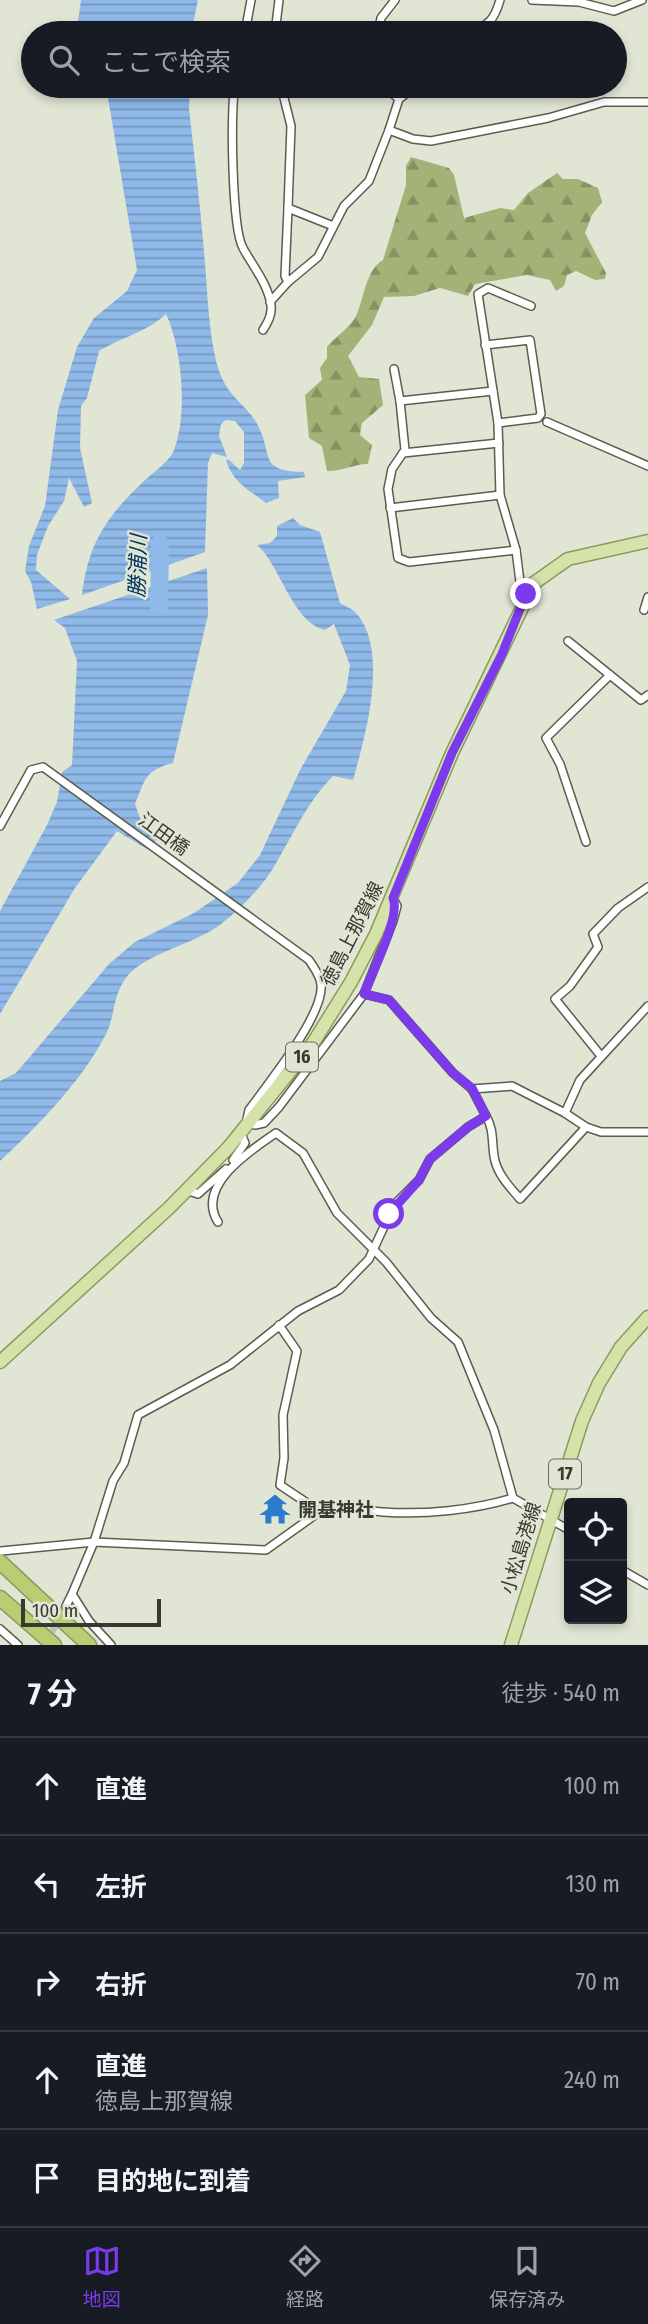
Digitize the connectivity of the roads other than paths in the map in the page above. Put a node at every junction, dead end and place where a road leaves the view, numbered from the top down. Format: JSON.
{"nodes":[{"id":1,"x":251,"y":0,"type":"edge"},
{"id":2,"x":279,"y":0,"type":"edge"},
{"id":3,"x":395,"y":0,"type":"edge"},
{"id":4,"x":500,"y":0,"type":"edge"},
{"id":5,"x":532,"y":0,"type":"edge"},
{"id":6,"x":642,"y":0,"type":"edge"},
{"id":7,"x":247,"y":21,"type":"edge"},
{"id":8,"x":276,"y":21,"type":"edge"},
{"id":9,"x":380,"y":21,"type":"edge"},
{"id":10,"x":492,"y":21,"type":"edge"},
{"id":11,"x":234,"y":98,"type":"edge"},
{"id":12,"x":284,"y":98,"type":"edge"},
{"id":13,"x":399,"y":99,"type":"edge"},
{"id":14,"x":648,"y":102,"type":"edge"},
{"id":15,"x":389,"y":130,"type":"junction"},
{"id":16,"x":288,"y":208,"type":"junction"},
{"id":17,"x":333,"y":226,"type":"junction"},
{"id":18,"x":288,"y":282,"type":"junction"},
{"id":19,"x":270,"y":302,"type":"junction"},
{"id":20,"x":531,"y":306,"type":"dead end"},
{"id":21,"x":263,"y":330,"type":"dead end"},
{"id":22,"x":485,"y":345,"type":"junction"},
{"id":23,"x":394,"y":369,"type":"dead end"},
{"id":24,"x":493,"y":391,"type":"junction"},
{"id":25,"x":400,"y":401,"type":"junction"},
{"id":26,"x":547,"y":422,"type":"dead end"},
{"id":27,"x":498,"y":423,"type":"junction"},
{"id":28,"x":499,"y":443,"type":"junction"},
{"id":29,"x":403,"y":453,"type":"junction"},
{"id":30,"x":648,"y":466,"type":"edge"},
{"id":31,"x":500,"y":495,"type":"junction"},
{"id":32,"x":390,"y":508,"type":"junction"},
{"id":33,"x":648,"y":541,"type":"edge"},
{"id":34,"x":516,"y":550,"type":"junction"},
{"id":35,"x":526,"y":594,"type":"junction"},
{"id":36,"x":648,"y":597,"type":"edge"},
{"id":37,"x":643,"y":610,"type":"dead end"},
{"id":38,"x":568,"y":641,"type":"dead end"},
{"id":39,"x":610,"y":676,"type":"junction"},
{"id":40,"x":648,"y":695,"type":"edge"},
{"id":41,"x":0,"y":825,"type":"edge"},
{"id":42,"x":586,"y":842,"type":"dead end"},
{"id":43,"x":648,"y":887,"type":"edge"},
{"id":44,"x":393,"y":898,"type":"junction"},
{"id":45,"x":364,"y":994,"type":"junction"},
{"id":46,"x":648,"y":1006,"type":"edge"},
{"id":47,"x":601,"y":1056,"type":"junction"},
{"id":48,"x":472,"y":1088,"type":"junction"},
{"id":49,"x":565,"y":1112,"type":"junction"},
{"id":50,"x":486,"y":1116,"type":"junction"},
{"id":51,"x":250,"y":1124,"type":"junction"},
{"id":52,"x":586,"y":1127,"type":"junction"},
{"id":53,"x":648,"y":1132,"type":"edge"},
{"id":54,"x":241,"y":1134,"type":"junction"},
{"id":55,"x":231,"y":1165,"type":"junction"},
{"id":56,"x":186,"y":1190,"type":"junction"},
{"id":57,"x":218,"y":1222,"type":"dead end"},
{"id":58,"x":374,"y":1250,"type":"junction"},
{"id":59,"x":648,"y":1317,"type":"edge"},
{"id":60,"x":279,"y":1325,"type":"junction"},
{"id":61,"x":33,"y":1334,"type":"junction"},
{"id":62,"x":0,"y":1362,"type":"edge"},
{"id":63,"x":0,"y":1373,"type":"edge"},
{"id":64,"x":513,"y":1498,"type":"junction"},
{"id":65,"x":319,"y":1511,"type":"junction"},
{"id":66,"x":551,"y":1518,"type":"junction"},
{"id":67,"x":564,"y":1527,"type":"edge"},
{"id":68,"x":94,"y":1542,"type":"junction"},
{"id":69,"x":1,"y":1556,"type":"edge"},
{"id":70,"x":627,"y":1573,"type":"edge"},
{"id":71,"x":648,"y":1585,"type":"edge"},
{"id":72,"x":0,"y":1588,"type":"edge"},
{"id":73,"x":72,"y":1594,"type":"junction"},
{"id":74,"x":0,"y":1598,"type":"edge"},
{"id":75,"x":66,"y":1606,"type":"tunnel mouth"},
{"id":76,"x":27,"y":1621,"type":"junction"},
{"id":77,"x":0,"y":1629,"type":"edge"},
{"id":78,"x":18,"y":1645,"type":"edge"},
{"id":79,"x":54,"y":1645,"type":"edge"},
{"id":80,"x":89,"y":1645,"type":"edge"},
{"id":81,"x":111,"y":1645,"type":"edge"},
{"id":82,"x":511,"y":1645,"type":"edge"}],
"edges":[{"from":1,"to":7,"type":"street"},
{"from":2,"to":8,"type":"street"},
{"from":3,"to":9,"type":"street"},
{"from":4,"to":10,"type":"street"},
{"from":5,"to":6,"type":"street"},
{"from":11,"to":19,"type":"street"},
{"from":12,"to":16,"type":"street"},
{"from":13,"to":15,"type":"street"},
{"from":14,"to":15,"type":"street"},
{"from":15,"to":17,"type":"street"},
{"from":16,"to":17,"type":"street"},
{"from":16,"to":18,"type":"street"},
{"from":17,"to":18,"type":"street"},
{"from":18,"to":19,"type":"street"},
{"from":19,"to":21,"type":"street"},
{"from":20,"to":22,"type":"street"},
{"from":22,"to":24,"type":"street"},
{"from":22,"to":27,"type":"street"},
{"from":23,"to":25,"type":"street"},
{"from":24,"to":25,"type":"street"},
{"from":24,"to":27,"type":"street"},
{"from":25,"to":29,"type":"street"},
{"from":26,"to":30,"type":"street"},
{"from":27,"to":28,"type":"street"},
{"from":28,"to":29,"type":"street"},
{"from":28,"to":31,"type":"street"},
{"from":29,"to":32,"type":"street"},
{"from":31,"to":32,"type":"street"},
{"from":31,"to":34,"type":"street"},
{"from":32,"to":34,"type":"street"},
{"from":33,"to":35,"type":"main road","name":"徳島上那賀線","number":"16"},
{"from":34,"to":35,"type":"street"},
{"from":35,"to":44,"type":"main road","name":"徳島上那賀線","number":"16"},
{"from":36,"to":37,"type":"street"},
{"from":38,"to":39,"type":"street"},
{"from":39,"to":40,"type":"street"},
{"from":39,"to":42,"type":"street"},
{"from":41,"to":51,"type":"street","name":"江田橋"},
{"from":43,"to":47,"type":"street"},
{"from":44,"to":45,"type":"street"},
{"from":44,"to":51,"type":"main road","name":"徳島上那賀線","number":"16"},
{"from":45,"to":48,"type":"street"},
{"from":45,"to":51,"type":"street"},
{"from":46,"to":47,"type":"street"},
{"from":47,"to":49,"type":"street"},
{"from":48,"to":49,"type":"street"},
{"from":48,"to":50,"type":"street"},
{"from":49,"to":52,"type":"street"},
{"from":50,"to":52,"type":"street"},
{"from":50,"to":58,"type":"street"},
{"from":51,"to":54,"type":"main road","name":"徳島上那賀線","number":"16"},
{"from":52,"to":53,"type":"street"},
{"from":54,"to":55,"type":"street"},
{"from":54,"to":56,"type":"main road","name":"徳島上那賀線","number":"16"},
{"from":55,"to":56,"type":"street"},
{"from":55,"to":57,"type":"street"},
{"from":55,"to":58,"type":"street"},
{"from":56,"to":61,"type":"main road","name":"徳島上那賀線","number":"16"},
{"from":58,"to":60,"type":"street"},
{"from":58,"to":64,"type":"street"},
{"from":59,"to":66,"type":"main road","name":"小松島港線","number":"17"},
{"from":60,"to":65,"type":"street"},
{"from":60,"to":68,"type":"street"},
{"from":61,"to":62,"type":"main road","name":"徳島上那賀線","number":"16"},
{"from":61,"to":63,"type":"main road","name":"徳島上那賀線","number":"16"},
{"from":64,"to":65,"type":"street"},
{"from":64,"to":66,"type":"street"},
{"from":65,"to":68,"type":"street"},
{"from":66,"to":67,"type":"street"},
{"from":66,"to":82,"type":"main road","name":"小松島港線","number":"17"},
{"from":68,"to":69,"type":"street"},
{"from":68,"to":73,"type":"street"},
{"from":69,"to":80,"type":"highway"},
{"from":70,"to":71,"type":"street"},
{"from":72,"to":76,"type":"highway"},
{"from":73,"to":75,"type":"street"},
{"from":73,"to":81,"type":"street"},
{"from":74,"to":76,"type":"highway"},
{"from":76,"to":79,"type":"highway"},
{"from":77,"to":78,"type":"street"}]}
